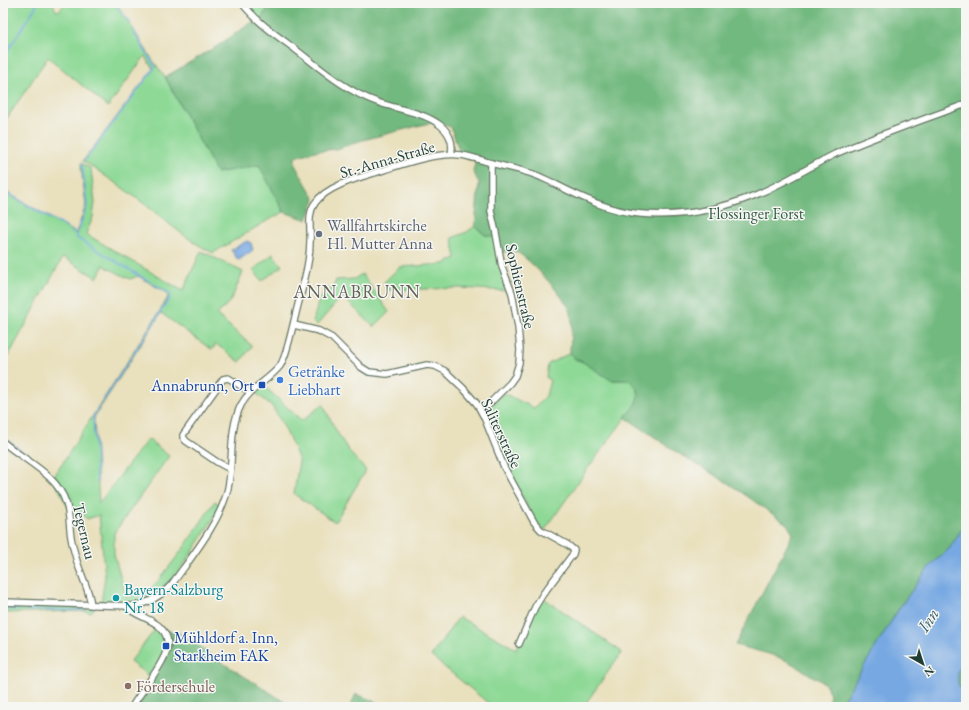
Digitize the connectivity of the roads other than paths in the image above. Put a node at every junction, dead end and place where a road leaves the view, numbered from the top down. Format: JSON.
{"nodes":[{"id":1,"x":242,"y":3,"type":"edge"},
{"id":2,"x":966,"y":104,"type":"edge"},
{"id":3,"x":451,"y":154,"type":"junction"},
{"id":4,"x":491,"y":163,"type":"junction"},
{"id":5,"x":294,"y":325,"type":"junction"},
{"id":6,"x":250,"y":392,"type":"junction"},
{"id":7,"x":477,"y":404,"type":"junction"},
{"id":8,"x":488,"y":405,"type":"junction"},
{"id":9,"x":484,"y":417,"type":"junction"},
{"id":10,"x":3,"y":442,"type":"edge"},
{"id":11,"x":230,"y":469,"type":"junction"},
{"id":12,"x":3,"y":602,"type":"edge"},
{"id":13,"x":91,"y":605,"type":"junction"},
{"id":14,"x":126,"y":606,"type":"junction"},
{"id":15,"x":519,"y":644,"type":"dead end"},
{"id":16,"x":132,"y":707,"type":"edge"}],
"edges":[{"from":1,"to":3,"type":"street"},
{"from":2,"to":4,"type":"street","name":"St.-Anna-Straße"},
{"from":3,"to":4,"type":"street","name":"St.-Anna-Straße"},
{"from":3,"to":5,"type":"street","name":"St.-Anna-Straße"},
{"from":4,"to":8,"type":"street","name":"Sophienstraße"},
{"from":5,"to":6,"type":"street","name":"St.-Anna-Straße"},
{"from":5,"to":7,"type":"street","name":"Saliterstraße"},
{"from":6,"to":11,"type":"street","name":"St.-Anna-Straße"},
{"from":6,"to":11,"type":"street"},
{"from":7,"to":8,"type":"street"},
{"from":7,"to":9,"type":"street","name":"Saliterstraße"},
{"from":8,"to":9,"type":"street","name":"Sophienstraße"},
{"from":9,"to":15,"type":"street","name":"Saliterstraße"},
{"from":10,"to":13,"type":"street","name":"Tegernau"},
{"from":11,"to":14,"type":"street","name":"St.-Anna-Straße"},
{"from":12,"to":13,"type":"street"},
{"from":13,"to":14,"type":"street"},
{"from":14,"to":16,"type":"street"}]}
